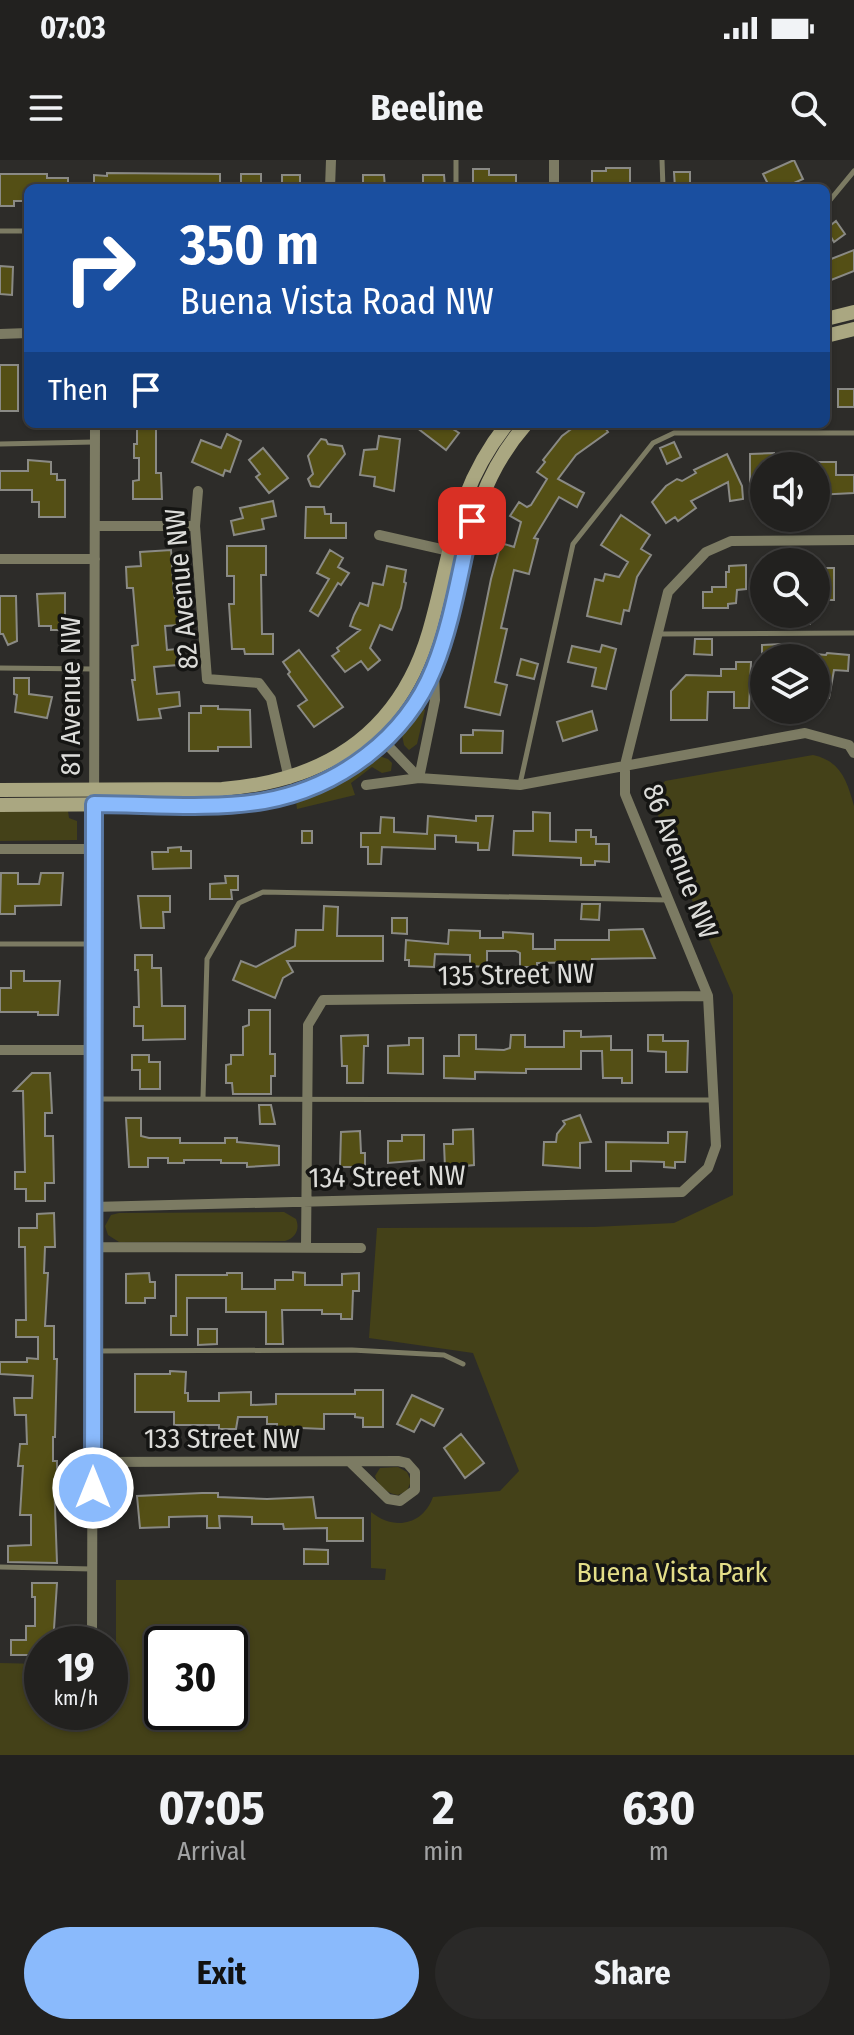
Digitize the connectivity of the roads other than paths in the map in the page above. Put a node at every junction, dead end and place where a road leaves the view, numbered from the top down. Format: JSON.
{"nodes":[{"id":1,"x":331,"y":160,"type":"edge"},
{"id":2,"x":456,"y":160,"type":"edge"},
{"id":3,"x":554,"y":160,"type":"edge"},
{"id":4,"x":662,"y":160,"type":"edge"},
{"id":5,"x":854,"y":171,"type":"edge"},
{"id":6,"x":330,"y":184,"type":"edge"},
{"id":7,"x":456,"y":184,"type":"edge"},
{"id":8,"x":554,"y":184,"type":"edge"},
{"id":9,"x":663,"y":184,"type":"edge"},
{"id":10,"x":830,"y":200,"type":"edge"},
{"id":11,"x":0,"y":231,"type":"edge"},
{"id":12,"x":24,"y":231,"type":"edge"},
{"id":13,"x":854,"y":312,"type":"edge"},
{"id":14,"x":830,"y":318,"type":"edge"},
{"id":15,"x":854,"y":329,"type":"edge"},
{"id":16,"x":24,"y":333,"type":"edge"},
{"id":17,"x":0,"y":334,"type":"edge"},
{"id":18,"x":830,"y":335,"type":"edge"},
{"id":19,"x":95,"y":428,"type":"edge"},
{"id":20,"x":504,"y":428,"type":"edge"},
{"id":21,"x":523,"y":428,"type":"edge"},
{"id":22,"x":854,"y":433,"type":"edge"},
{"id":23,"x":95,"y":442,"type":"junction"},
{"id":24,"x":0,"y":444,"type":"edge"},
{"id":25,"x":198,"y":491,"type":"dead end"},
{"id":26,"x":95,"y":526,"type":"junction"},
{"id":27,"x":195,"y":526,"type":"junction"},
{"id":28,"x":379,"y":535,"type":"dead end"},
{"id":29,"x":854,"y":540,"type":"edge"},
{"id":30,"x":448,"y":551,"type":"junction"},
{"id":31,"x":464,"y":554,"type":"junction"},
{"id":32,"x":0,"y":559,"type":"edge"},
{"id":33,"x":95,"y":559,"type":"junction"},
{"id":34,"x":854,"y":633,"type":"edge"},
{"id":35,"x":658,"y":634,"type":"junction"},
{"id":36,"x":0,"y":668,"type":"edge"},
{"id":37,"x":94,"y":669,"type":"junction"},
{"id":38,"x":434,"y":669,"type":"junction"},
{"id":39,"x":372,"y":729,"type":"junction"},
{"id":40,"x":382,"y":742,"type":"junction"},
{"id":41,"x":854,"y":753,"type":"edge"},
{"id":42,"x":625,"y":765,"type":"junction"},
{"id":43,"x":419,"y":778,"type":"junction"},
{"id":44,"x":289,"y":779,"type":"junction"},
{"id":45,"x":366,"y":785,"type":"dead end"},
{"id":46,"x":520,"y":785,"type":"junction"},
{"id":47,"x":0,"y":790,"type":"edge"},
{"id":48,"x":94,"y":797,"type":"junction"},
{"id":49,"x":0,"y":805,"type":"edge"},
{"id":50,"x":0,"y":849,"type":"edge"},
{"id":51,"x":94,"y":849,"type":"junction"},
{"id":52,"x":669,"y":900,"type":"junction"},
{"id":53,"x":0,"y":944,"type":"edge"},
{"id":54,"x":94,"y":944,"type":"junction"},
{"id":55,"x":708,"y":996,"type":"junction"},
{"id":56,"x":0,"y":1050,"type":"edge"},
{"id":57,"x":94,"y":1050,"type":"junction"},
{"id":58,"x":203,"y":1098,"type":"junction"},
{"id":59,"x":94,"y":1099,"type":"junction"},
{"id":60,"x":307,"y":1099,"type":"junction"},
{"id":61,"x":715,"y":1100,"type":"junction"},
{"id":62,"x":682,"y":1192,"type":"joint"},
{"id":63,"x":306,"y":1202,"type":"junction"},
{"id":64,"x":93,"y":1207,"type":"junction"},
{"id":65,"x":93,"y":1247,"type":"junction"},
{"id":66,"x":306,"y":1247,"type":"junction"},
{"id":67,"x":361,"y":1248,"type":"dead end"},
{"id":68,"x":93,"y":1351,"type":"junction"},
{"id":69,"x":463,"y":1364,"type":"dead end"},
{"id":70,"x":94,"y":1462,"type":"junction"},
{"id":71,"x":351,"y":1463,"type":"junction"},
{"id":72,"x":0,"y":1567,"type":"edge"},
{"id":73,"x":93,"y":1569,"type":"junction"},
{"id":74,"x":92,"y":1626,"type":"edge"}],
"edges":[{"from":1,"to":6,"type":"street"},
{"from":2,"to":7,"type":"lane"},
{"from":3,"to":8,"type":"street"},
{"from":4,"to":9,"type":"lane"},
{"from":5,"to":10,"type":"lane"},
{"from":11,"to":12,"type":"lane"},
{"from":13,"to":14,"type":"street"},
{"from":15,"to":18,"type":"street"},
{"from":16,"to":17,"type":"street"},
{"from":19,"to":23,"type":"street","name":"81 Avenue NW"},
{"from":20,"to":30,"type":"street"},
{"from":21,"to":31,"type":"street"},
{"from":22,"to":46,"type":"lane"},
{"from":23,"to":24,"type":"lane"},
{"from":23,"to":26,"type":"street","name":"81 Avenue NW"},
{"from":25,"to":27,"type":"street","name":"82 Avenue NW"},
{"from":26,"to":27,"type":"street"},
{"from":26,"to":33,"type":"street","name":"81 Avenue NW"},
{"from":27,"to":44,"type":"street","name":"82 Avenue NW"},
{"from":28,"to":30,"type":"street"},
{"from":29,"to":35,"type":"street","name":"86 Avenue NW"},
{"from":30,"to":31,"type":"street"},
{"from":30,"to":39,"type":"street"},
{"from":31,"to":38,"type":"street"},
{"from":32,"to":33,"type":"street"},
{"from":33,"to":37,"type":"street","name":"81 Avenue NW"},
{"from":34,"to":35,"type":"lane"},
{"from":35,"to":42,"type":"street","name":"86 Avenue NW"},
{"from":36,"to":37,"type":"lane"},
{"from":37,"to":48,"type":"street","name":"81 Avenue NW"},
{"from":38,"to":40,"type":"street"},
{"from":38,"to":43,"type":"street"},
{"from":39,"to":40,"type":"street"},
{"from":39,"to":44,"type":"street"},
{"from":40,"to":43,"type":"street"},
{"from":40,"to":48,"type":"street"},
{"from":41,"to":42,"type":"street"},
{"from":42,"to":46,"type":"street"},
{"from":42,"to":52,"type":"street","name":"86 Avenue NW"},
{"from":43,"to":45,"type":"street"},
{"from":43,"to":46,"type":"street"},
{"from":44,"to":48,"type":"street"},
{"from":47,"to":48,"type":"street"},
{"from":48,"to":49,"type":"street"},
{"from":48,"to":51,"type":"street","name":"81 Avenue NW"},
{"from":50,"to":51,"type":"street"},
{"from":51,"to":54,"type":"street","name":"81 Avenue NW"},
{"from":52,"to":55,"type":"street","name":"86 Avenue NW"},
{"from":52,"to":58,"type":"lane"},
{"from":53,"to":54,"type":"lane"},
{"from":54,"to":57,"type":"street","name":"81 Avenue NW"},
{"from":55,"to":60,"type":"street","name":"135 Street NW"},
{"from":55,"to":61,"type":"street","name":"86 Avenue NW"},
{"from":56,"to":57,"type":"street"},
{"from":57,"to":59,"type":"street","name":"81 Avenue NW"},
{"from":58,"to":59,"type":"lane"},
{"from":58,"to":60,"type":"lane"},
{"from":59,"to":64,"type":"street","name":"81 Avenue NW"},
{"from":60,"to":61,"type":"lane"},
{"from":60,"to":63,"type":"street"},
{"from":61,"to":62,"type":"street","name":"86 Avenue NW"},
{"from":62,"to":63,"type":"street","name":"134 Street NW"},
{"from":63,"to":64,"type":"street","name":"134 Street NW"},
{"from":63,"to":66,"type":"street"},
{"from":64,"to":65,"type":"street","name":"81 Avenue NW"},
{"from":65,"to":66,"type":"street"},
{"from":65,"to":68,"type":"street","name":"81 Avenue NW"},
{"from":66,"to":67,"type":"street"},
{"from":68,"to":69,"type":"lane"},
{"from":68,"to":70,"type":"street","name":"81 Avenue NW"},
{"from":70,"to":71,"type":"street","name":"133 Street NW"},
{"from":70,"to":73,"type":"street","name":"81 Avenue NW"},
{"from":71,"to":71,"type":"street","name":"133 Street NW"},
{"from":72,"to":73,"type":"lane"},
{"from":73,"to":74,"type":"street","name":"81 Avenue NW"}]}
